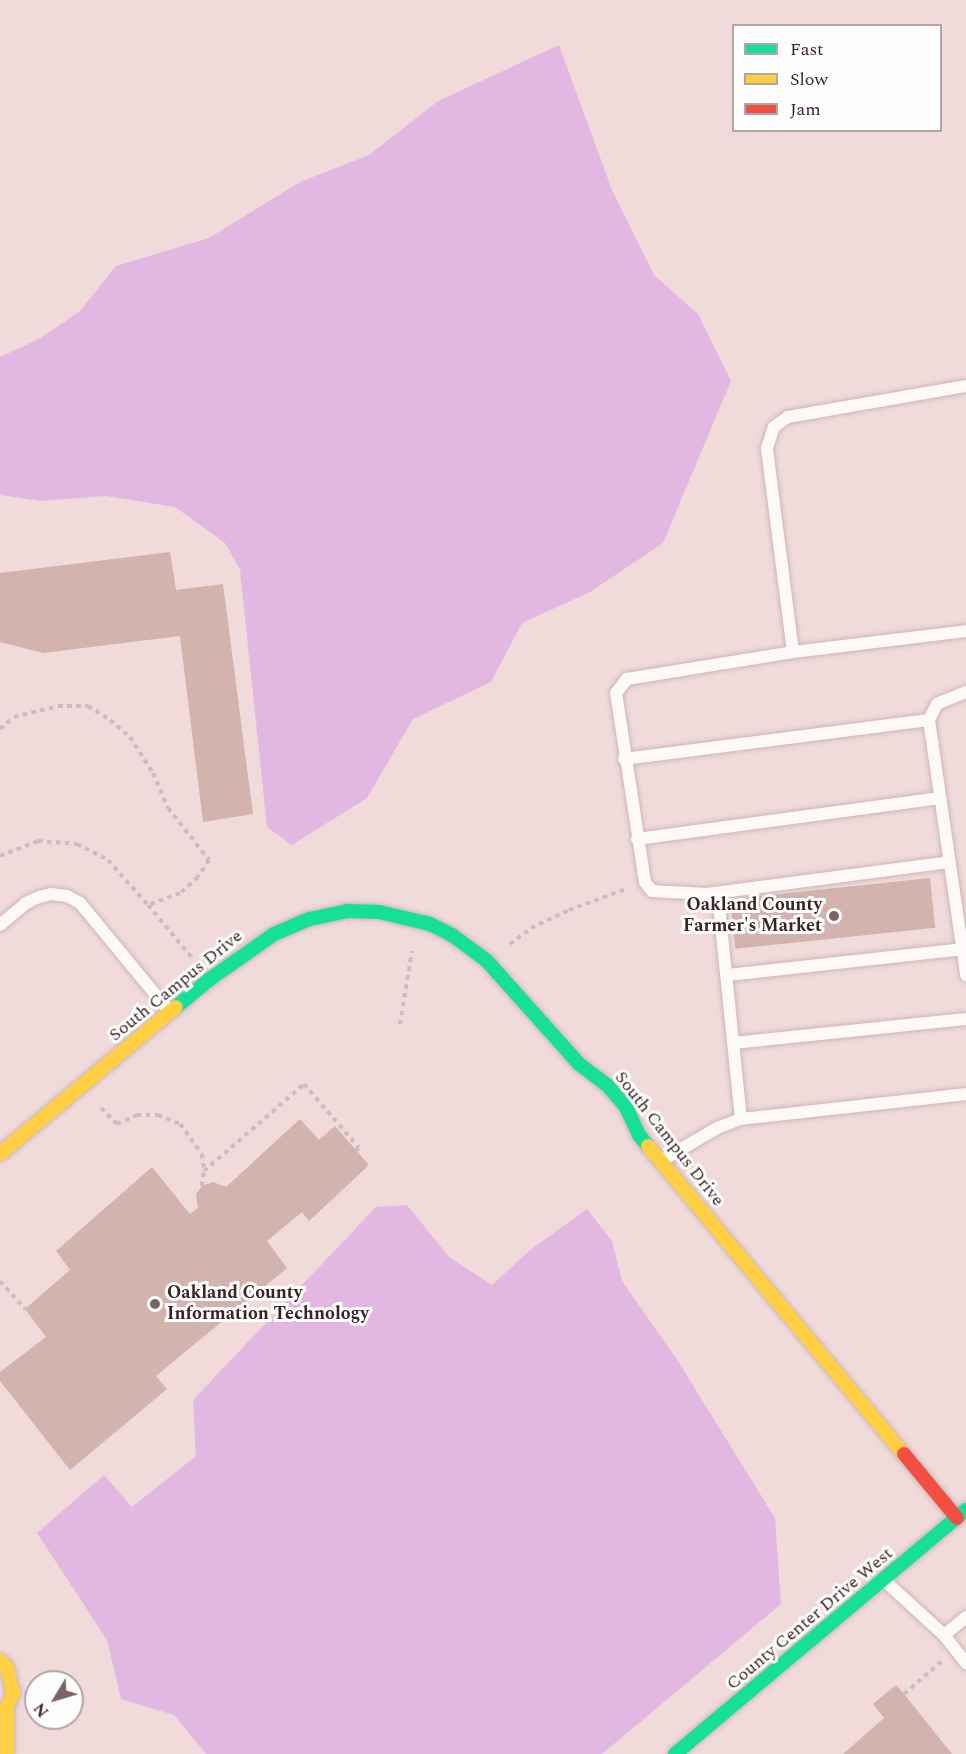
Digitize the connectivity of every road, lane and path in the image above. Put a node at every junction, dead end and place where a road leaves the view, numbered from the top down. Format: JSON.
{"nodes":[{"id":1,"x":966,"y":386,"type":"edge"},
{"id":2,"x":966,"y":631,"type":"edge"},
{"id":3,"x":793,"y":652,"type":"junction"},
{"id":4,"x":966,"y":692,"type":"edge"},
{"id":5,"x":929,"y":720,"type":"junction"},
{"id":6,"x":0,"y":729,"type":"edge"},
{"id":7,"x":624,"y":759,"type":"junction"},
{"id":8,"x":940,"y":798,"type":"junction"},
{"id":9,"x":637,"y":839,"type":"junction"},
{"id":10,"x":0,"y":856,"type":"edge"},
{"id":11,"x":949,"y":862,"type":"junction"},
{"id":12,"x":645,"y":882,"type":"junction"},
{"id":13,"x":707,"y":894,"type":"junction"},
{"id":14,"x":148,"y":906,"type":"junction"},
{"id":15,"x":0,"y":925,"type":"edge"},
{"id":16,"x":414,"y":940,"type":"dead end"},
{"id":17,"x":962,"y":949,"type":"junction"},
{"id":18,"x":487,"y":961,"type":"junction"},
{"id":19,"x":728,"y":975,"type":"junction"},
{"id":20,"x":966,"y":975,"type":"edge"},
{"id":21,"x":210,"y":979,"type":"junction"},
{"id":22,"x":170,"y":1012,"type":"junction"},
{"id":23,"x":966,"y":1019,"type":"edge"},
{"id":24,"x":400,"y":1024,"type":"dead end"},
{"id":25,"x":732,"y":1043,"type":"junction"},
{"id":26,"x":966,"y":1094,"type":"edge"},
{"id":27,"x":94,"y":1101,"type":"dead end"},
{"id":28,"x":741,"y":1119,"type":"junction"},
{"id":29,"x":356,"y":1150,"type":"dead end"},
{"id":30,"x":0,"y":1154,"type":"edge"},
{"id":31,"x":661,"y":1161,"type":"junction"},
{"id":32,"x":204,"y":1171,"type":"junction"},
{"id":33,"x":202,"y":1186,"type":"dead end"},
{"id":34,"x":0,"y":1281,"type":"edge"},
{"id":35,"x":25,"y":1309,"type":"dead end"},
{"id":36,"x":961,"y":1514,"type":"edge"},
{"id":37,"x":884,"y":1580,"type":"junction"},
{"id":38,"x":966,"y":1617,"type":"edge"},
{"id":39,"x":944,"y":1635,"type":"junction"},
{"id":40,"x":956,"y":1650,"type":"junction"},
{"id":41,"x":0,"y":1661,"type":"edge"},
{"id":42,"x":966,"y":1663,"type":"edge"},
{"id":43,"x":904,"y":1694,"type":"dead end"},
{"id":44,"x":7,"y":1754,"type":"edge"},
{"id":45,"x":675,"y":1754,"type":"edge"}],
"edges":[{"from":1,"to":3,"type":"lane"},
{"from":2,"to":3,"type":"lane"},
{"from":3,"to":7,"type":"lane"},
{"from":4,"to":5,"type":"lane"},
{"from":5,"to":7,"type":"lane"},
{"from":5,"to":8,"type":"lane"},
{"from":6,"to":14,"type":"path"},
{"from":7,"to":9,"type":"lane"},
{"from":8,"to":9,"type":"lane"},
{"from":8,"to":11,"type":"lane"},
{"from":9,"to":12,"type":"lane"},
{"from":10,"to":14,"type":"path"},
{"from":11,"to":13,"type":"lane"},
{"from":11,"to":17,"type":"lane"},
{"from":12,"to":13,"type":"lane"},
{"from":12,"to":18,"type":"path"},
{"from":13,"to":19,"type":"lane"},
{"from":14,"to":21,"type":"path"},
{"from":15,"to":22,"type":"lane"},
{"from":16,"to":24,"type":"path"},
{"from":17,"to":19,"type":"lane"},
{"from":17,"to":20,"type":"lane"},
{"from":18,"to":21,"type":"street","name":"South Campus Drive"},
{"from":18,"to":31,"type":"street","name":"South Campus Drive"},
{"from":19,"to":25,"type":"lane"},
{"from":21,"to":22,"type":"street","name":"South Campus Drive"},
{"from":22,"to":30,"type":"street","name":"South Campus Drive"},
{"from":23,"to":25,"type":"lane"},
{"from":25,"to":28,"type":"lane"},
{"from":26,"to":28,"type":"lane"},
{"from":27,"to":32,"type":"path"},
{"from":28,"to":31,"type":"lane"},
{"from":29,"to":32,"type":"path"},
{"from":31,"to":36,"type":"street","name":"South Campus Drive"},
{"from":32,"to":33,"type":"path"},
{"from":34,"to":35,"type":"path"},
{"from":36,"to":37,"type":"street","name":"County Center Drive West"},
{"from":37,"to":39,"type":"lane"},
{"from":37,"to":45,"type":"street","name":"County Center Drive West"},
{"from":38,"to":39,"type":"lane"},
{"from":39,"to":40,"type":"lane"},
{"from":40,"to":42,"type":"lane"},
{"from":40,"to":43,"type":"path"},
{"from":41,"to":44,"type":"street"}]}
